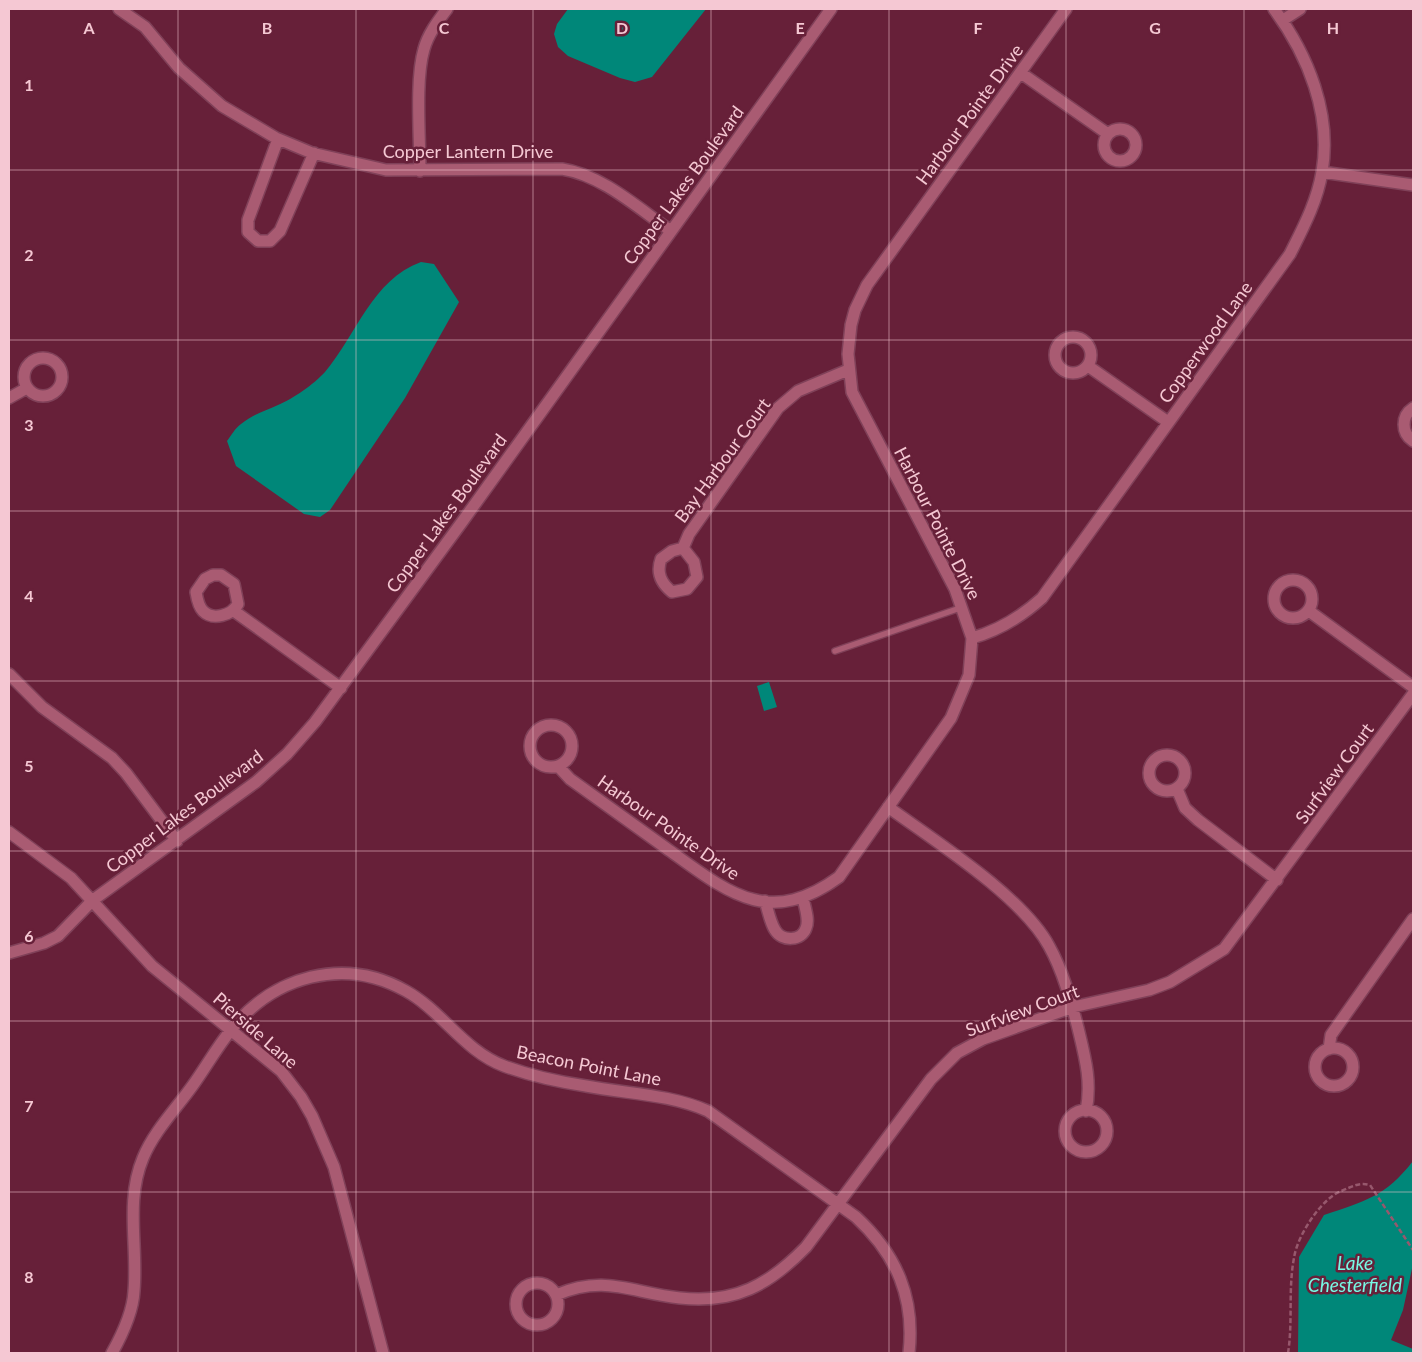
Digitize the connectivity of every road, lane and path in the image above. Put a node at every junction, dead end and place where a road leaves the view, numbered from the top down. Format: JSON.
{"nodes":[{"id":1,"x":119,"y":9,"type":"edge"},
{"id":2,"x":446,"y":9,"type":"edge"},
{"id":3,"x":831,"y":9,"type":"edge"},
{"id":4,"x":1066,"y":9,"type":"edge"},
{"id":5,"x":1274,"y":9,"type":"edge"},
{"id":6,"x":1300,"y":9,"type":"edge"},
{"id":7,"x":1283,"y":20,"type":"junction"},
{"id":8,"x":1021,"y":73,"type":"junction"},
{"id":9,"x":1108,"y":134,"type":"dead end"},
{"id":10,"x":278,"y":140,"type":"junction"},
{"id":11,"x":314,"y":153,"type":"junction"},
{"id":12,"x":420,"y":172,"type":"junction"},
{"id":13,"x":1322,"y":172,"type":"junction"},
{"id":14,"x":1413,"y":185,"type":"edge"},
{"id":15,"x":671,"y":231,"type":"junction"},
{"id":16,"x":1088,"y":366,"type":"dead end"},
{"id":17,"x":848,"y":370,"type":"junction"},
{"id":18,"x":27,"y":388,"type":"dead end"},
{"id":19,"x":9,"y":398,"type":"edge"},
{"id":20,"x":1413,"y":408,"type":"edge"},
{"id":21,"x":1168,"y":422,"type":"junction"},
{"id":22,"x":1413,"y":441,"type":"edge"},
{"id":23,"x":683,"y":548,"type":"dead end"},
{"id":24,"x":963,"y":607,"type":"junction"},
{"id":25,"x":1309,"y":610,"type":"dead end"},
{"id":26,"x":234,"y":611,"type":"dead end"},
{"id":27,"x":972,"y":638,"type":"junction"},
{"id":28,"x":835,"y":651,"type":"dead end"},
{"id":29,"x":9,"y":674,"type":"edge"},
{"id":30,"x":1413,"y":687,"type":"edge"},
{"id":31,"x":342,"y":688,"type":"junction"},
{"id":32,"x":1413,"y":694,"type":"edge"},
{"id":33,"x":558,"y":766,"type":"dead end"},
{"id":34,"x":1177,"y":789,"type":"dead end"},
{"id":35,"x":888,"y":807,"type":"junction"},
{"id":36,"x":9,"y":832,"type":"edge"},
{"id":37,"x":177,"y":841,"type":"junction"},
{"id":38,"x":1277,"y":880,"type":"junction"},
{"id":39,"x":803,"y":897,"type":"junction"},
{"id":40,"x":93,"y":900,"type":"junction"},
{"id":41,"x":765,"y":901,"type":"junction"},
{"id":42,"x":1413,"y":919,"type":"edge"},
{"id":43,"x":9,"y":953,"type":"edge"},
{"id":44,"x":1073,"y":1007,"type":"junction"},
{"id":45,"x":231,"y":1028,"type":"junction"},
{"id":46,"x":1329,"y":1049,"type":"dead end"},
{"id":47,"x":1086,"y":1111,"type":"dead end"},
{"id":48,"x":838,"y":1204,"type":"junction"},
{"id":49,"x":1413,"y":1250,"type":"edge"},
{"id":50,"x":556,"y":1295,"type":"dead end"},
{"id":51,"x":112,"y":1353,"type":"edge"},
{"id":52,"x":383,"y":1353,"type":"edge"},
{"id":53,"x":909,"y":1353,"type":"edge"},
{"id":54,"x":1288,"y":1353,"type":"edge"}],
"edges":[{"from":1,"to":10,"type":"street","name":"Copper Lantern Drive"},
{"from":2,"to":12,"type":"street"},
{"from":3,"to":15,"type":"street","name":"Copper Lakes Boulevard"},
{"from":4,"to":8,"type":"street","name":"Harbour Pointe Drive"},
{"from":5,"to":7,"type":"street","name":"Copperwood Lane"},
{"from":6,"to":7,"type":"street"},
{"from":7,"to":13,"type":"street","name":"Copperwood Lane"},
{"from":8,"to":9,"type":"street"},
{"from":8,"to":17,"type":"street","name":"Harbour Pointe Drive"},
{"from":10,"to":11,"type":"street","name":"Copper Lantern Drive"},
{"from":10,"to":11,"type":"street"},
{"from":11,"to":12,"type":"street","name":"Copper Lantern Drive"},
{"from":12,"to":15,"type":"street","name":"Copper Lantern Drive"},
{"from":13,"to":14,"type":"street"},
{"from":13,"to":21,"type":"street","name":"Copperwood Lane"},
{"from":15,"to":31,"type":"street","name":"Copper Lakes Boulevard"},
{"from":16,"to":21,"type":"street"},
{"from":17,"to":23,"type":"street","name":"Bay Harbour Court"},
{"from":17,"to":24,"type":"street","name":"Harbour Pointe Drive"},
{"from":18,"to":19,"type":"street"},
{"from":20,"to":22,"type":"street"},
{"from":21,"to":27,"type":"street","name":"Copperwood Lane"},
{"from":24,"to":27,"type":"street","name":"Harbour Pointe Drive"},
{"from":24,"to":28,"type":"lane"},
{"from":25,"to":30,"type":"street"},
{"from":26,"to":31,"type":"street"},
{"from":27,"to":35,"type":"street","name":"Harbour Pointe Drive"},
{"from":29,"to":37,"type":"street"},
{"from":31,"to":37,"type":"street","name":"Copper Lakes Boulevard"},
{"from":32,"to":38,"type":"street","name":"Surfview Court"},
{"from":33,"to":41,"type":"street","name":"Harbour Pointe Drive"},
{"from":34,"to":38,"type":"street"},
{"from":35,"to":39,"type":"street","name":"Harbour Pointe Drive"},
{"from":35,"to":44,"type":"street"},
{"from":36,"to":40,"type":"street","name":"Pierside Lane"},
{"from":37,"to":40,"type":"street","name":"Copper Lakes Boulevard"},
{"from":38,"to":44,"type":"street","name":"Surfview Court"},
{"from":39,"to":41,"type":"street","name":"Harbour Pointe Drive"},
{"from":39,"to":41,"type":"street"},
{"from":40,"to":43,"type":"street","name":"Copper Lakes Boulevard"},
{"from":40,"to":45,"type":"street","name":"Pierside Lane"},
{"from":42,"to":46,"type":"street"},
{"from":44,"to":47,"type":"street"},
{"from":44,"to":48,"type":"street","name":"Surfview Court"},
{"from":45,"to":48,"type":"street","name":"Beacon Point Lane"},
{"from":45,"to":51,"type":"street","name":"Beacon Point Lane"},
{"from":45,"to":52,"type":"street","name":"Pierside Lane"},
{"from":48,"to":50,"type":"street","name":"Surfview Court"},
{"from":48,"to":53,"type":"street","name":"Beacon Point Lane"},
{"from":49,"to":54,"type":"path"}]}
